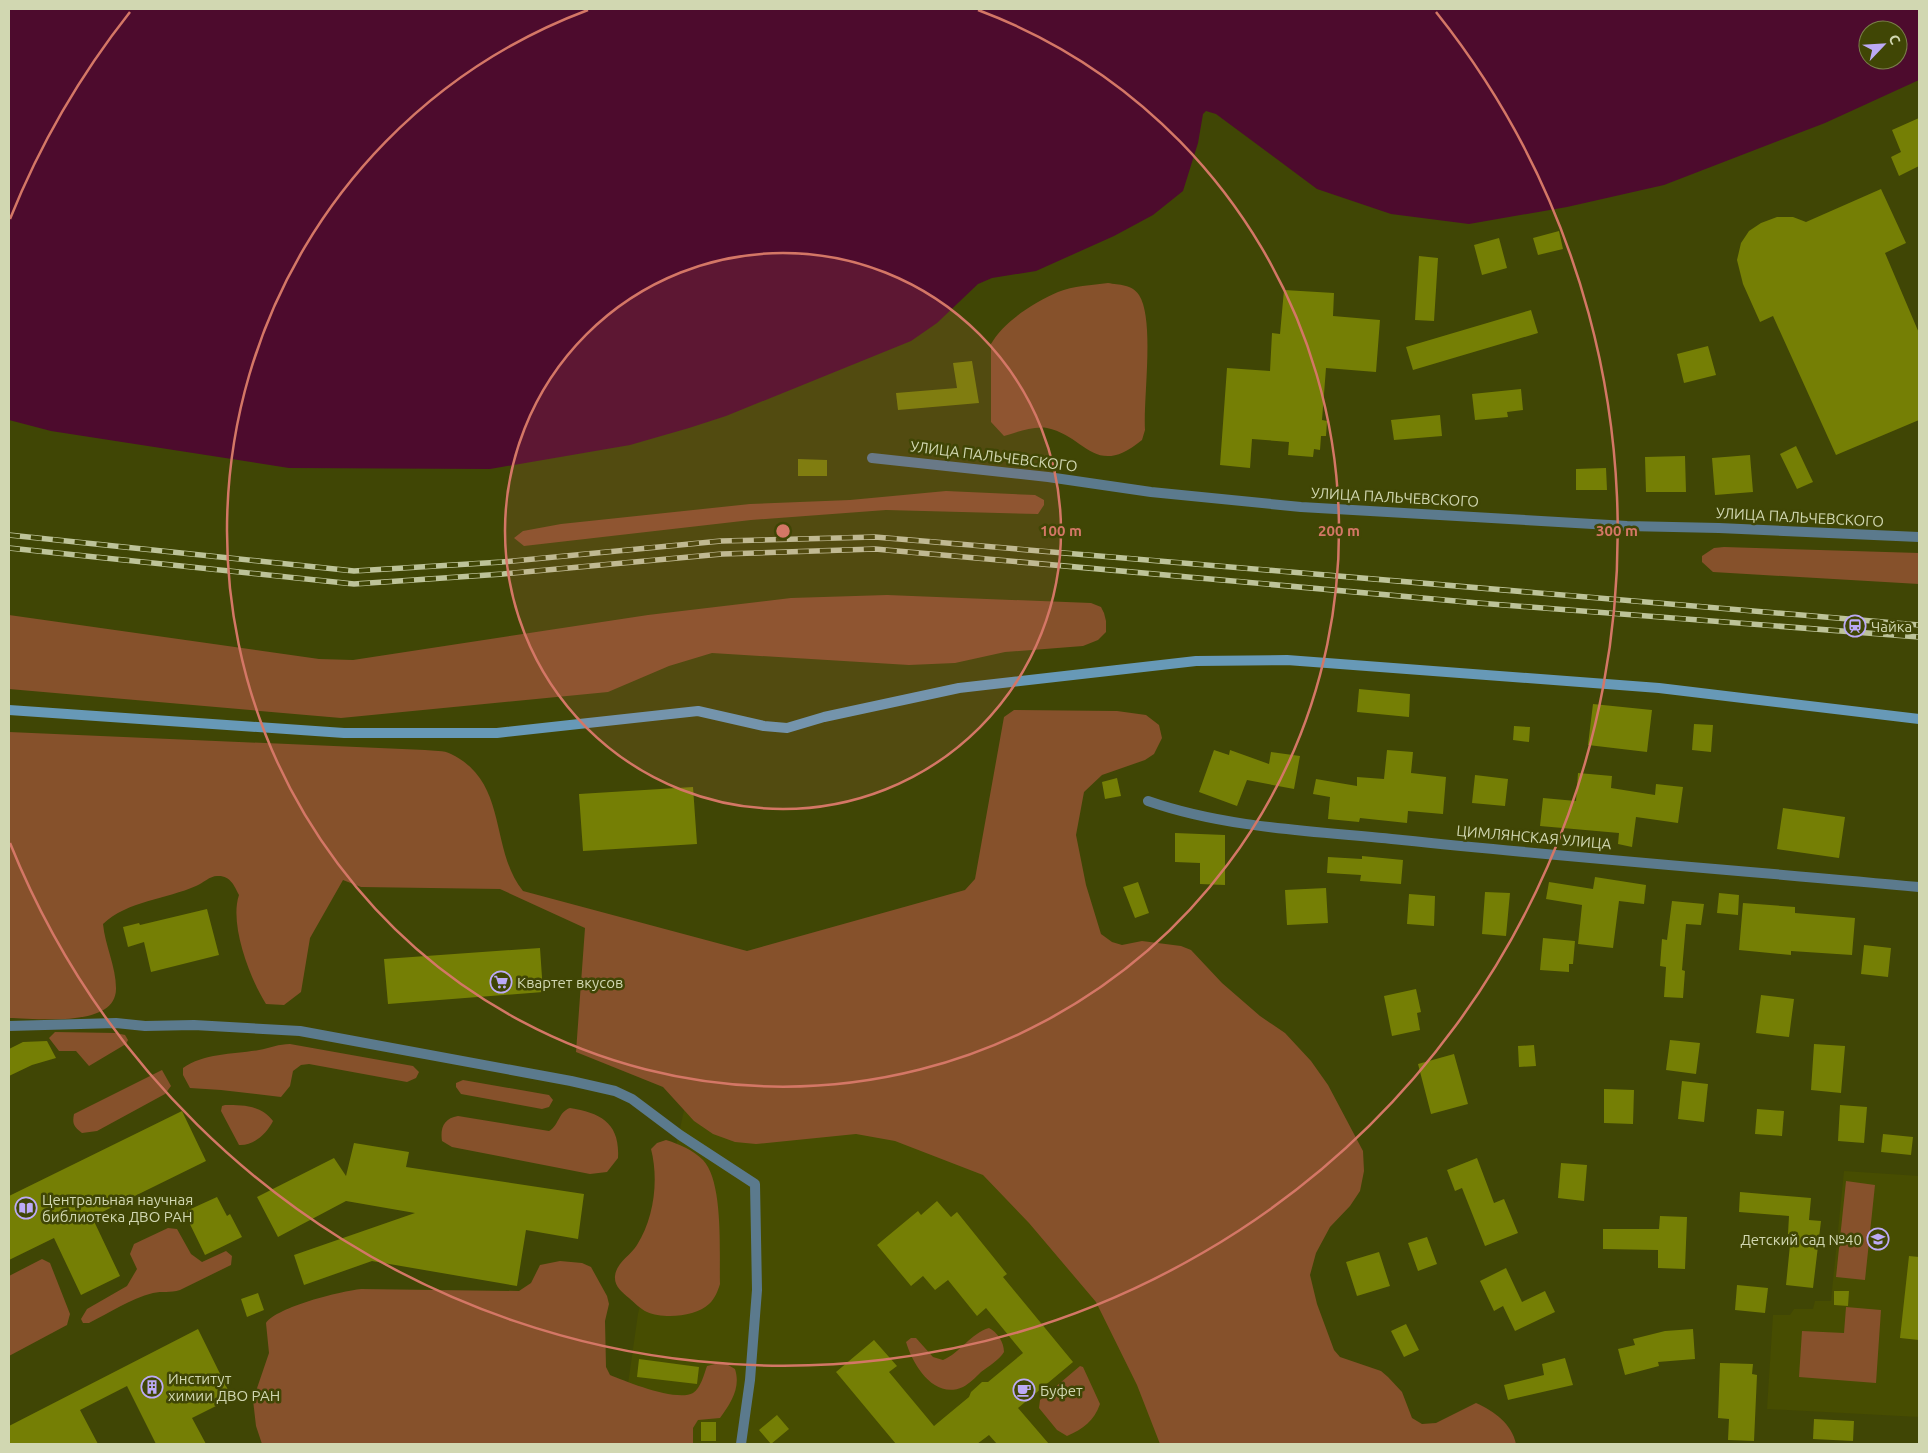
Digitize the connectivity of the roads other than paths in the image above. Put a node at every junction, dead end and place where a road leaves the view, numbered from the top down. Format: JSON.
{"nodes":[{"id":1,"x":872,"y":458,"type":"dead end"},
{"id":2,"x":1919,"y":537,"type":"edge"},
{"id":3,"x":9,"y":710,"type":"edge"},
{"id":4,"x":1919,"y":718,"type":"edge"},
{"id":5,"x":1148,"y":801,"type":"dead end"},
{"id":6,"x":1919,"y":886,"type":"edge"},
{"id":7,"x":9,"y":1026,"type":"edge"},
{"id":8,"x":741,"y":1444,"type":"edge"}],
"edges":[{"from":1,"to":2,"type":"street","name":"УЛИЦА ПАЛЬЧЕВСКОГО"},
{"from":3,"to":4,"type":"main road"},
{"from":5,"to":6,"type":"street","name":"ЦИМЛЯНСКАЯ УЛИЦА"},
{"from":7,"to":8,"type":"street"}]}
